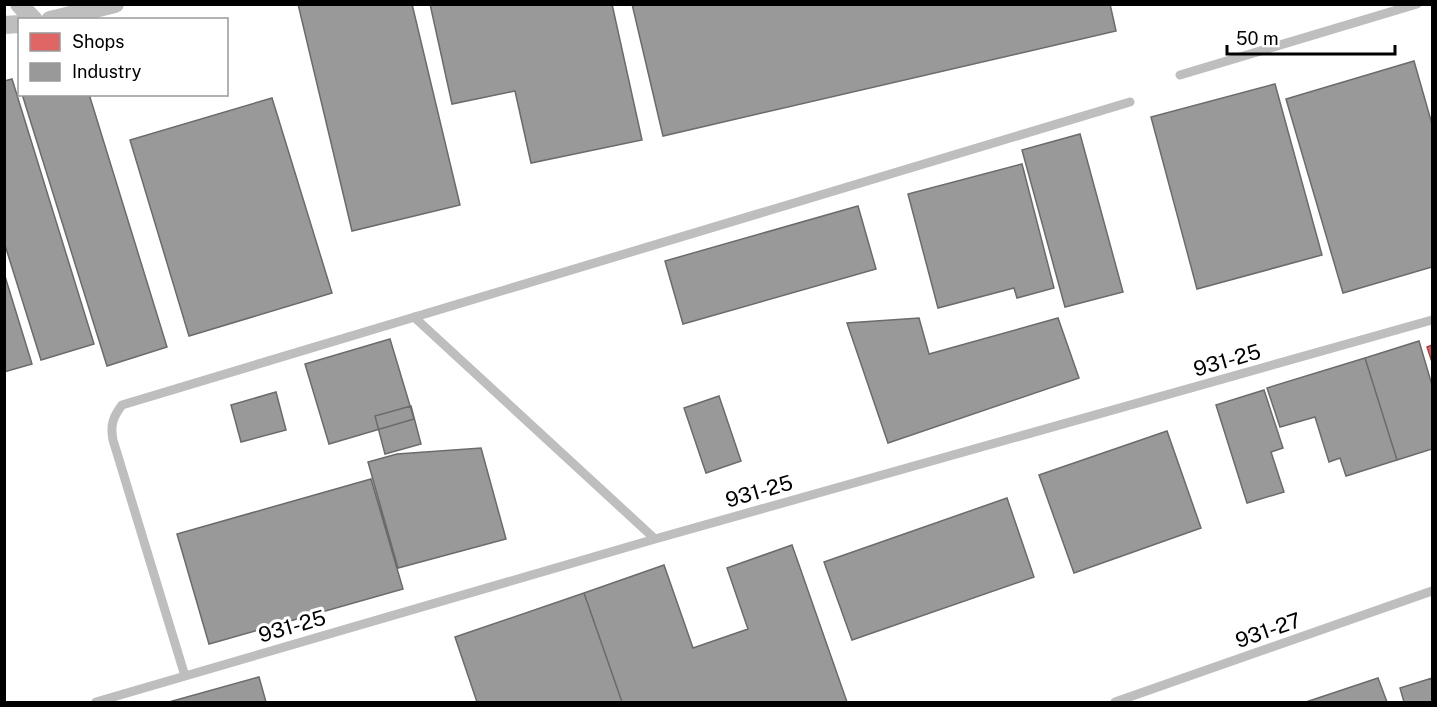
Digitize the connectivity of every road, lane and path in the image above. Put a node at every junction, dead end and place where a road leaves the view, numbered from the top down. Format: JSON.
{"nodes":[{"id":1,"x":19,"y":4,"type":"edge"},
{"id":2,"x":115,"y":4,"type":"edge"},
{"id":3,"x":1417,"y":4,"type":"edge"},
{"id":4,"x":32,"y":18,"type":"edge"},
{"id":5,"x":58,"y":18,"type":"edge"},
{"id":6,"x":1180,"y":75,"type":"dead end"},
{"id":7,"x":1130,"y":102,"type":"dead end"},
{"id":8,"x":414,"y":317,"type":"junction"},
{"id":9,"x":1432,"y":321,"type":"edge"},
{"id":10,"x":655,"y":539,"type":"junction"},
{"id":11,"x":1432,"y":591,"type":"edge"},
{"id":12,"x":185,"y":676,"type":"junction"},
{"id":13,"x":96,"y":702,"type":"edge"},
{"id":14,"x":1115,"y":702,"type":"edge"}],
"edges":[{"from":1,"to":4,"type":"street"},
{"from":2,"to":5,"type":"street"},
{"from":3,"to":6,"type":"lane"},
{"from":7,"to":8,"type":"lane"},
{"from":8,"to":10,"type":"lane"},
{"from":8,"to":12,"type":"lane"},
{"from":9,"to":10,"type":"lane","name":"931-25"},
{"from":10,"to":12,"type":"lane","name":"931-25"},
{"from":11,"to":14,"type":"lane","name":"931-27"},
{"from":12,"to":13,"type":"lane","name":"931-25"}]}
